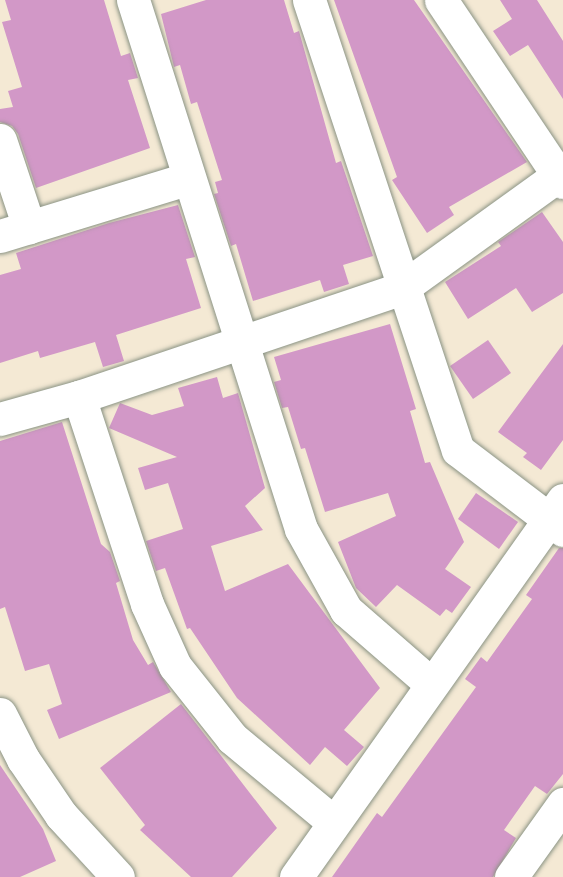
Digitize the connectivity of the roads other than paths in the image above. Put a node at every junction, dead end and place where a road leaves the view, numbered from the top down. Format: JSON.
{"nodes":[{"id":1,"x":133,"y":0,"type":"edge"},
{"id":2,"x":309,"y":0,"type":"edge"},
{"id":3,"x":441,"y":0,"type":"edge"},
{"id":4,"x":0,"y":140,"type":"edge"},
{"id":5,"x":562,"y":176,"type":"edge"},
{"id":6,"x":187,"y":179,"type":"junction"},
{"id":7,"x":14,"y":232,"type":"edge"},
{"id":8,"x":402,"y":288,"type":"junction"},
{"id":9,"x":241,"y":342,"type":"junction"},
{"id":10,"x":79,"y":397,"type":"junction"},
{"id":11,"x":0,"y":419,"type":"edge"},
{"id":12,"x":558,"y":516,"type":"edge"},
{"id":13,"x":431,"y":684,"type":"junction"},
{"id":14,"x":0,"y":714,"type":"edge"},
{"id":15,"x":563,"y":804,"type":"edge"},
{"id":16,"x":333,"y":822,"type":"junction"},
{"id":17,"x":118,"y":877,"type":"edge"},
{"id":18,"x":296,"y":877,"type":"edge"},
{"id":19,"x":511,"y":877,"type":"edge"}],
"edges":[{"from":1,"to":6,"type":"street"},
{"from":2,"to":8,"type":"street"},
{"from":3,"to":5,"type":"street"},
{"from":4,"to":7,"type":"street"},
{"from":5,"to":8,"type":"street"},
{"from":6,"to":7,"type":"street"},
{"from":6,"to":9,"type":"street"},
{"from":8,"to":9,"type":"street"},
{"from":8,"to":12,"type":"street"},
{"from":9,"to":10,"type":"street"},
{"from":9,"to":13,"type":"street"},
{"from":10,"to":11,"type":"street"},
{"from":10,"to":16,"type":"street"},
{"from":12,"to":13,"type":"street"},
{"from":13,"to":16,"type":"street"},
{"from":14,"to":17,"type":"street"},
{"from":15,"to":19,"type":"street"},
{"from":16,"to":18,"type":"street"}]}
